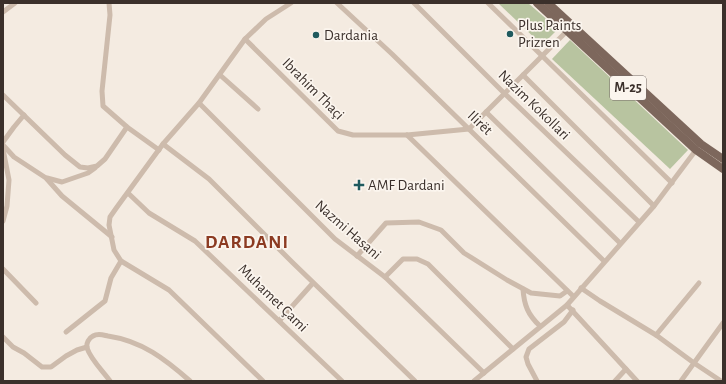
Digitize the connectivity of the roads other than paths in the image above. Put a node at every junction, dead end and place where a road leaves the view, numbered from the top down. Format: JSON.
{"nodes":[{"id":1,"x":15,"y":3,"type":"edge"},
{"id":2,"x":109,"y":3,"type":"edge"},
{"id":3,"x":290,"y":3,"type":"edge"},
{"id":4,"x":337,"y":3,"type":"edge"},
{"id":5,"x":414,"y":3,"type":"edge"},
{"id":6,"x":488,"y":3,"type":"edge"},
{"id":7,"x":537,"y":3,"type":"edge"},
{"id":8,"x":548,"y":3,"type":"edge"},
{"id":9,"x":3,"y":12,"type":"edge"},
{"id":10,"x":570,"y":28,"type":"junction"},
{"id":11,"x":245,"y":39,"type":"junction"},
{"id":12,"x":543,"y":55,"type":"junction"},
{"id":13,"x":220,"y":74,"type":"junction"},
{"id":14,"x":523,"y":75,"type":"junction"},
{"id":15,"x":504,"y":93,"type":"junction"},
{"id":16,"x":3,"y":95,"type":"edge"},
{"id":17,"x":199,"y":103,"type":"junction"},
{"id":18,"x":258,"y":109,"type":"dead end"},
{"id":19,"x":486,"y":112,"type":"junction"},
{"id":20,"x":24,"y":115,"type":"junction"},
{"id":21,"x":127,"y":127,"type":"junction"},
{"id":22,"x":469,"y":130,"type":"junction"},
{"id":23,"x":408,"y":135,"type":"junction"},
{"id":24,"x":3,"y":143,"type":"edge"},
{"id":25,"x":163,"y":144,"type":"junction"},
{"id":26,"x":3,"y":149,"type":"edge"},
{"id":27,"x":159,"y":150,"type":"junction"},
{"id":28,"x":696,"y":150,"type":"junction"},
{"id":29,"x":723,"y":160,"type":"edge"},
{"id":30,"x":97,"y":166,"type":"junction"},
{"id":31,"x":723,"y":169,"type":"edge"},
{"id":32,"x":46,"y":178,"type":"junction"},
{"id":33,"x":672,"y":183,"type":"junction"},
{"id":34,"x":128,"y":193,"type":"junction"},
{"id":35,"x":654,"y":206,"type":"junction"},
{"id":36,"x":3,"y":221,"type":"edge"},
{"id":37,"x":639,"y":222,"type":"junction"},
{"id":38,"x":112,"y":237,"type":"junction"},
{"id":39,"x":620,"y":242,"type":"junction"},
{"id":40,"x":357,"y":256,"type":"junction"},
{"id":41,"x":121,"y":261,"type":"junction"},
{"id":42,"x":604,"y":261,"type":"junction"},
{"id":43,"x":3,"y":269,"type":"edge"},
{"id":44,"x":385,"y":278,"type":"junction"},
{"id":45,"x":313,"y":283,"type":"junction"},
{"id":46,"x":699,"y":283,"type":"dead end"},
{"id":47,"x":580,"y":288,"type":"junction"},
{"id":48,"x":523,"y":289,"type":"junction"},
{"id":49,"x":567,"y":291,"type":"junction"},
{"id":50,"x":573,"y":296,"type":"junction"},
{"id":51,"x":36,"y":303,"type":"dead end"},
{"id":52,"x":567,"y":305,"type":"junction"},
{"id":53,"x":573,"y":310,"type":"junction"},
{"id":54,"x":279,"y":321,"type":"junction"},
{"id":55,"x":723,"y":323,"type":"edge"},
{"id":56,"x":540,"y":326,"type":"junction"},
{"id":57,"x":66,"y":332,"type":"dead end"},
{"id":58,"x":656,"y":335,"type":"junction"},
{"id":59,"x":3,"y":337,"type":"edge"},
{"id":60,"x":87,"y":347,"type":"junction"},
{"id":61,"x":513,"y":349,"type":"junction"},
{"id":62,"x":694,"y":362,"type":"junction"},
{"id":63,"x":626,"y":369,"type":"junction"},
{"id":64,"x":484,"y":373,"type":"junction"},
{"id":65,"x":110,"y":381,"type":"edge"},
{"id":66,"x":190,"y":381,"type":"edge"},
{"id":67,"x":263,"y":381,"type":"edge"},
{"id":68,"x":342,"y":381,"type":"edge"},
{"id":69,"x":415,"y":381,"type":"edge"},
{"id":70,"x":474,"y":381,"type":"edge"},
{"id":71,"x":537,"y":381,"type":"edge"},
{"id":72,"x":615,"y":381,"type":"edge"},
{"id":73,"x":637,"y":381,"type":"edge"},
{"id":74,"x":681,"y":381,"type":"edge"},
{"id":75,"x":721,"y":381,"type":"edge"}],
"edges":[{"from":1,"to":9,"type":"street"},
{"from":2,"to":21,"type":"street"},
{"from":3,"to":11,"type":"street"},
{"from":4,"to":22,"type":"street","name":"Ilirët"},
{"from":5,"to":15,"type":"street","name":"Nazim Kokollari"},
{"from":6,"to":12,"type":"street"},
{"from":7,"to":10,"type":"main road","number":"M-25"},
{"from":8,"to":10,"type":"main road","number":"M-25"},
{"from":10,"to":12,"type":"street"},
{"from":10,"to":28,"type":"main road","number":"M-25"},
{"from":10,"to":29,"type":"main road","number":"M-25"},
{"from":11,"to":13,"type":"street"},
{"from":11,"to":23,"type":"street","name":"Ibrahim Thaçi"},
{"from":12,"to":14,"type":"street"},
{"from":12,"to":33,"type":"street"},
{"from":13,"to":17,"type":"street"},
{"from":13,"to":18,"type":"street"},
{"from":14,"to":15,"type":"street"},
{"from":14,"to":35,"type":"street"},
{"from":15,"to":19,"type":"street"},
{"from":15,"to":37,"type":"street","name":"Nazim Kokollari"},
{"from":16,"to":20,"type":"street"},
{"from":17,"to":25,"type":"street"},
{"from":17,"to":40,"type":"street","name":"Nazmi Hasani"},
{"from":19,"to":22,"type":"street"},
{"from":19,"to":39,"type":"street"},
{"from":20,"to":24,"type":"street"},
{"from":20,"to":30,"type":"street"},
{"from":21,"to":27,"type":"street"},
{"from":21,"to":30,"type":"street"},
{"from":22,"to":23,"type":"street","name":"Ibrahim Thaçi"},
{"from":22,"to":42,"type":"street","name":"Ilirët"},
{"from":23,"to":49,"type":"street"},
{"from":24,"to":32,"type":"street"},
{"from":25,"to":27,"type":"street"},
{"from":25,"to":45,"type":"street"},
{"from":26,"to":36,"type":"street"},
{"from":27,"to":34,"type":"street"},
{"from":28,"to":31,"type":"main road","number":"M-25"},
{"from":28,"to":33,"type":"street"},
{"from":30,"to":32,"type":"street"},
{"from":32,"to":38,"type":"street"},
{"from":33,"to":35,"type":"street"},
{"from":34,"to":38,"type":"street"},
{"from":34,"to":54,"type":"street","name":"Muhamet Çami"},
{"from":35,"to":37,"type":"street"},
{"from":37,"to":39,"type":"street"},
{"from":38,"to":41,"type":"street"},
{"from":39,"to":42,"type":"street"},
{"from":40,"to":44,"type":"street","name":"Nazmi Hasani"},
{"from":40,"to":48,"type":"street"},
{"from":41,"to":57,"type":"street"},
{"from":41,"to":67,"type":"street"},
{"from":42,"to":47,"type":"street"},
{"from":43,"to":51,"type":"street"},
{"from":44,"to":61,"type":"street"},
{"from":44,"to":64,"type":"street","name":"Nazmi Hasani"},
{"from":45,"to":54,"type":"street"},
{"from":45,"to":69,"type":"street"},
{"from":46,"to":58,"type":"street"},
{"from":47,"to":50,"type":"street"},
{"from":47,"to":58,"type":"street"},
{"from":48,"to":49,"type":"street"},
{"from":48,"to":56,"type":"street"},
{"from":49,"to":50,"type":"street"},
{"from":50,"to":52,"type":"street"},
{"from":52,"to":53,"type":"street"},
{"from":52,"to":56,"type":"street"},
{"from":53,"to":63,"type":"street"},
{"from":53,"to":71,"type":"street"},
{"from":54,"to":68,"type":"street","name":"Muhamet Çami"},
{"from":55,"to":62,"type":"street"},
{"from":56,"to":61,"type":"street"},
{"from":58,"to":62,"type":"street"},
{"from":59,"to":60,"type":"street"},
{"from":60,"to":65,"type":"street"},
{"from":60,"to":66,"type":"street"},
{"from":61,"to":64,"type":"street"},
{"from":62,"to":74,"type":"street"},
{"from":62,"to":75,"type":"street"},
{"from":63,"to":72,"type":"street"},
{"from":63,"to":73,"type":"street"},
{"from":64,"to":70,"type":"street"}]}
